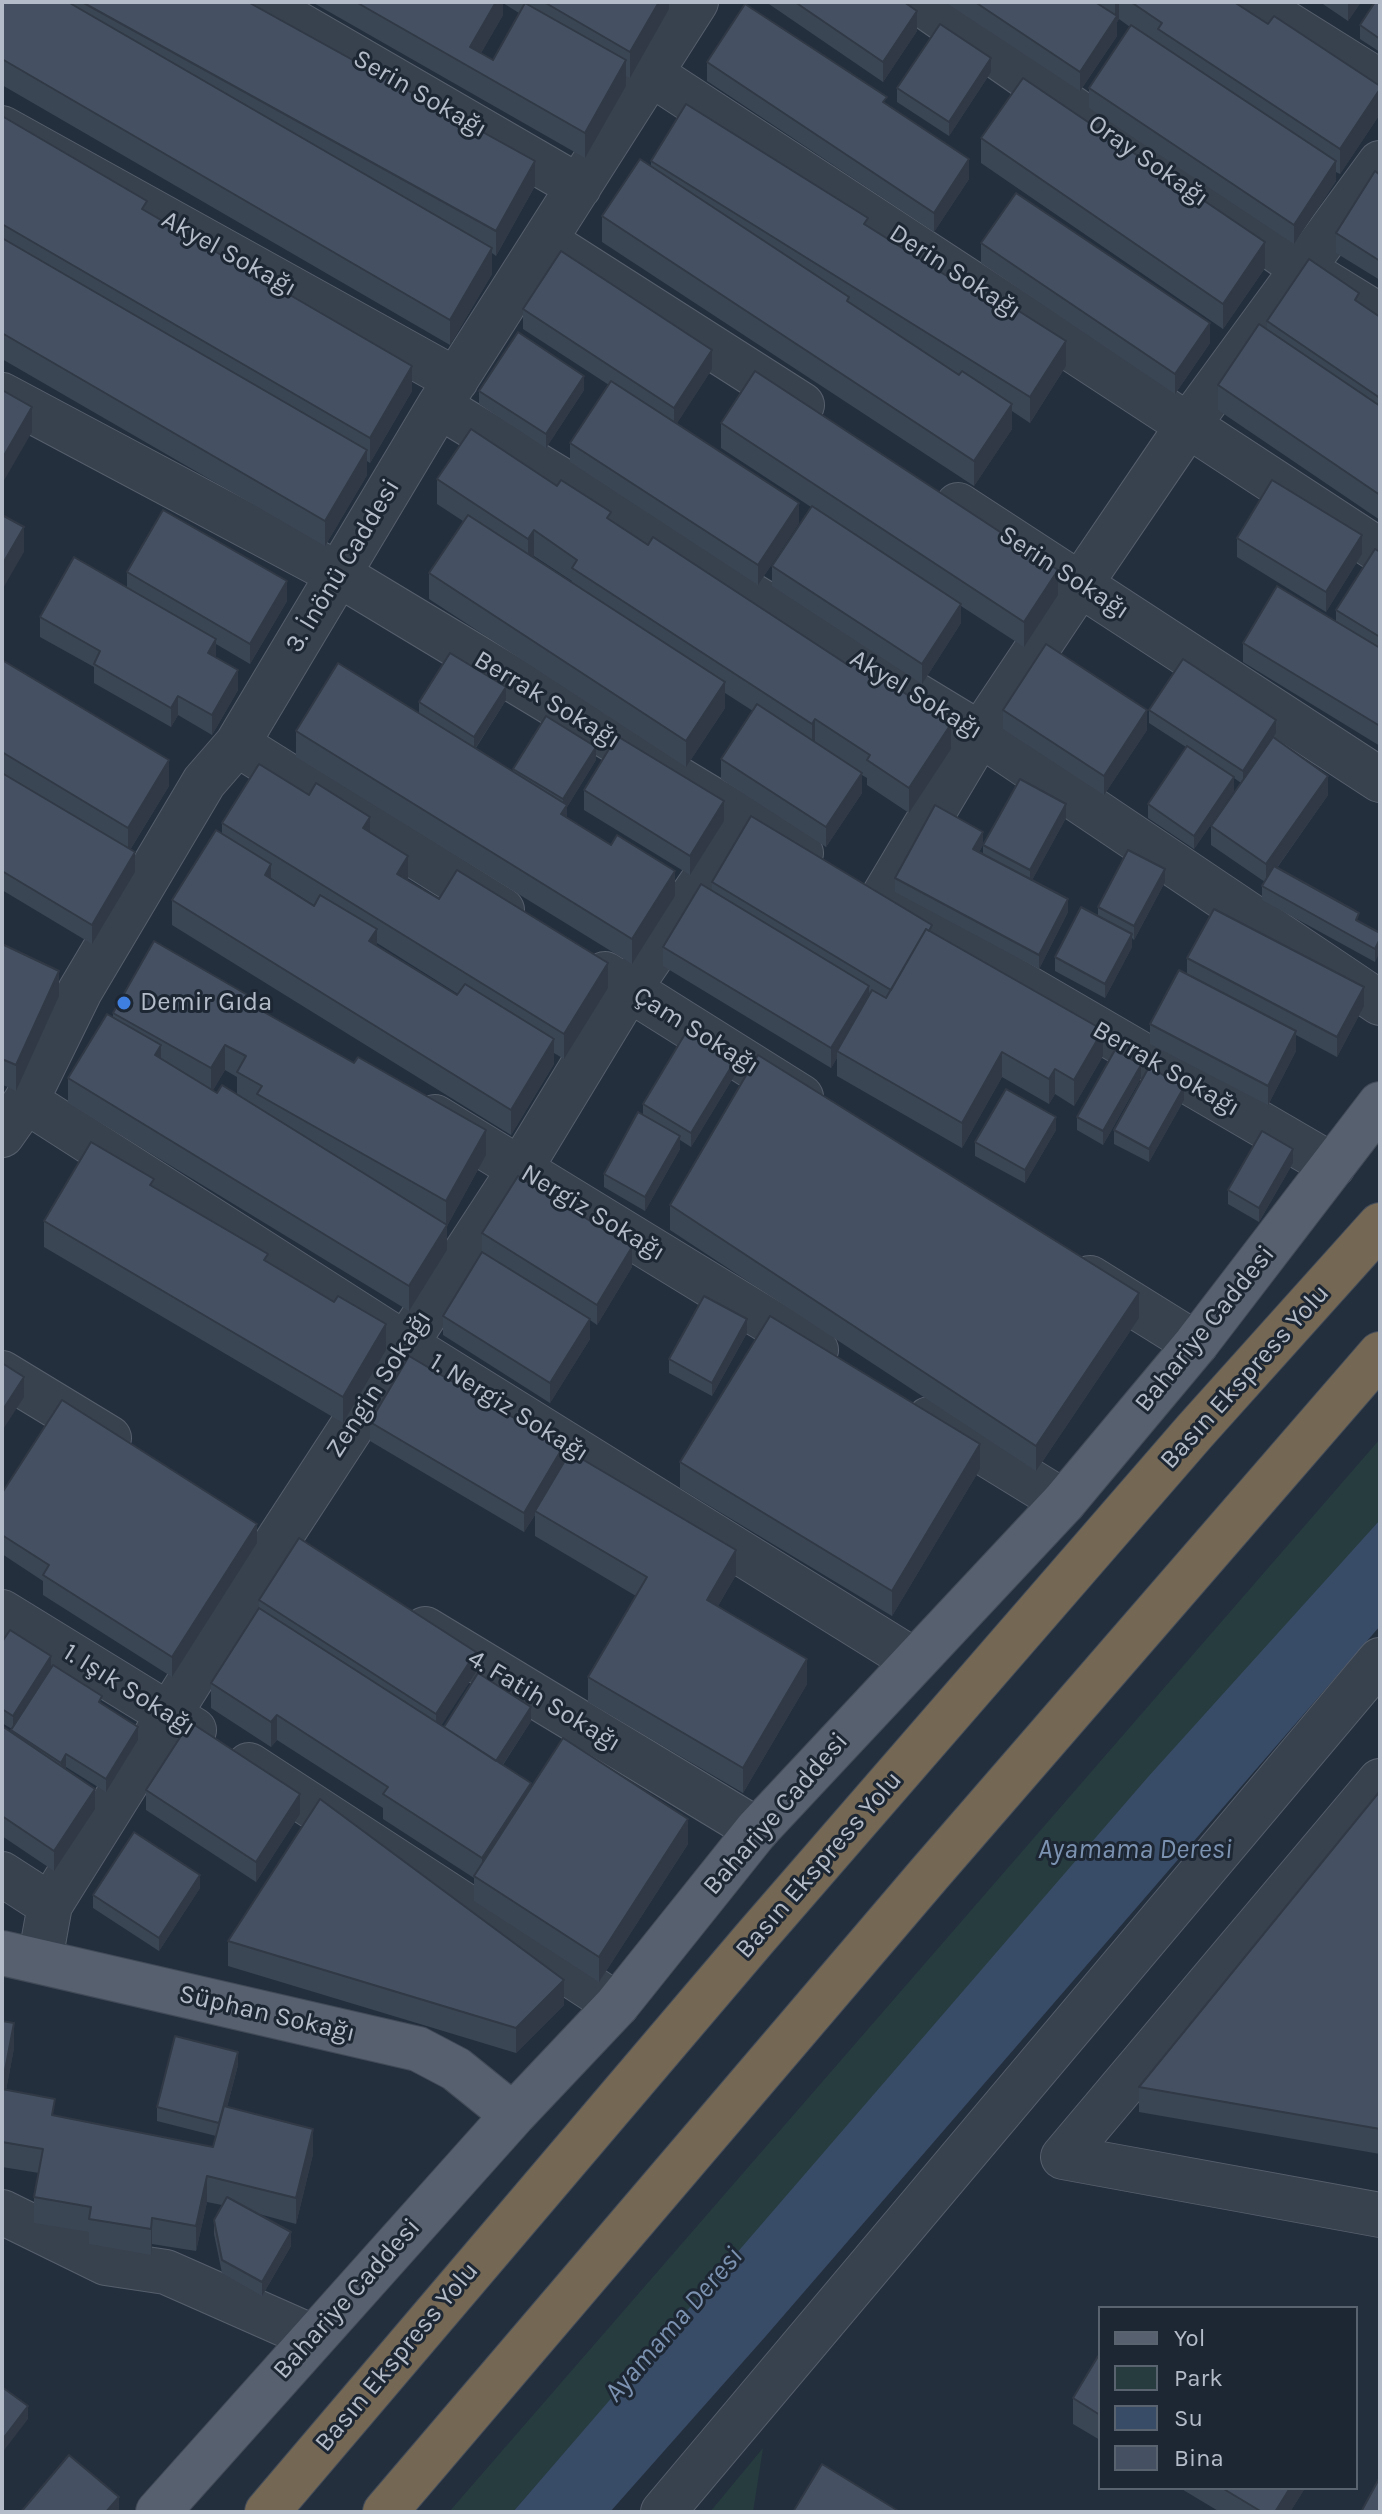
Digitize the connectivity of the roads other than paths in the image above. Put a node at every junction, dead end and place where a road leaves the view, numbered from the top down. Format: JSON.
{"nodes":[{"id":1,"x":260,"y":2,"type":"edge"},
{"id":2,"x":919,"y":2,"type":"edge"},
{"id":3,"x":1252,"y":2,"type":"edge"},
{"id":4,"x":693,"y":3,"type":"edge"},
{"id":5,"x":650,"y":73,"type":"junction"},
{"id":6,"x":1380,"y":82,"type":"edge"},
{"id":7,"x":2,"y":128,"type":"edge"},
{"id":8,"x":1380,"y":163,"type":"edge"},
{"id":9,"x":579,"y":187,"type":"junction"},
{"id":10,"x":544,"y":241,"type":"junction"},
{"id":11,"x":1302,"y":268,"type":"junction"},
{"id":12,"x":1380,"y":316,"type":"edge"},
{"id":13,"x":448,"y":393,"type":"junction"},
{"id":14,"x":2,"y":395,"type":"edge"},
{"id":15,"x":1189,"y":424,"type":"junction"},
{"id":16,"x":839,"y":429,"type":"edge"},
{"id":17,"x":920,"y":480,"type":"edge"},
{"id":18,"x":1380,"y":551,"type":"edge"},
{"id":19,"x":338,"y":574,"type":"junction"},
{"id":20,"x":1081,"y":583,"type":"junction"},
{"id":21,"x":980,"y":734,"type":"junction"},
{"id":22,"x":237,"y":744,"type":"junction"},
{"id":23,"x":164,"y":760,"type":"edge"},
{"id":24,"x":1380,"y":780,"type":"edge"},
{"id":25,"x":204,"y":782,"type":"junction"},
{"id":26,"x":745,"y":819,"type":"junction"},
{"id":27,"x":880,"y":902,"type":"junction"},
{"id":28,"x":535,"y":930,"type":"edge"},
{"id":29,"x":575,"y":956,"type":"edge"},
{"id":30,"x":41,"y":973,"type":"edge"},
{"id":31,"x":629,"y":989,"type":"junction"},
{"id":32,"x":80,"y":991,"type":"junction"},
{"id":33,"x":1380,"y":1003,"type":"edge"},
{"id":34,"x":400,"y":1096,"type":"edge"},
{"id":35,"x":1380,"y":1104,"type":"edge"},
{"id":36,"x":832,"y":1116,"type":"edge"},
{"id":37,"x":14,"y":1118,"type":"edge"},
{"id":38,"x":1333,"y":1166,"type":"junction"},
{"id":39,"x":520,"y":1169,"type":"junction"},
{"id":40,"x":1380,"y":1225,"type":"edge"},
{"id":41,"x":1061,"y":1260,"type":"edge"},
{"id":42,"x":405,"y":1344,"type":"junction"},
{"id":43,"x":1196,"y":1344,"type":"junction"},
{"id":44,"x":1380,"y":1354,"type":"edge"},
{"id":45,"x":846,"y":1368,"type":"edge"},
{"id":46,"x":2,"y":1373,"type":"edge"},
{"id":47,"x":901,"y":1402,"type":"edge"},
{"id":48,"x":147,"y":1460,"type":"edge"},
{"id":49,"x":1064,"y":1502,"type":"junction"},
{"id":50,"x":239,"y":1516,"type":"edge"},
{"id":51,"x":292,"y":1548,"type":"junction"},
{"id":52,"x":388,"y":1607,"type":"edge"},
{"id":53,"x":2,"y":1612,"type":"edge"},
{"id":54,"x":913,"y":1660,"type":"junction"},
{"id":55,"x":1380,"y":1660,"type":"edge"},
{"id":56,"x":1364,"y":1704,"type":"edge"},
{"id":57,"x":169,"y":1714,"type":"junction"},
{"id":58,"x":1380,"y":1781,"type":"edge"},
{"id":59,"x":757,"y":1830,"type":"junction"},
{"id":60,"x":2,"y":1874,"type":"edge"},
{"id":61,"x":50,"y":1905,"type":"junction"},
{"id":62,"x":21,"y":1957,"type":"edge"},
{"id":63,"x":617,"y":2005,"type":"junction"},
{"id":64,"x":513,"y":2115,"type":"junction"},
{"id":65,"x":2,"y":2212,"type":"edge"},
{"id":66,"x":1380,"y":2215,"type":"edge"},
{"id":67,"x":313,"y":2337,"type":"junction"},
{"id":68,"x":158,"y":2512,"type":"edge"},
{"id":69,"x":267,"y":2512,"type":"edge"},
{"id":70,"x":385,"y":2512,"type":"edge"},
{"id":71,"x":663,"y":2512,"type":"edge"}],
"edges":[{"from":1,"to":9,"type":"street","name":"Serin Sokağı"},
{"from":2,"to":11,"type":"street","name":"Oray Sokağı"},
{"from":3,"to":6,"type":"street"},
{"from":4,"to":5,"type":"street","name":"3. İnönü Caddesi"},
{"from":5,"to":9,"type":"street","name":"3. İnönü Caddesi"},
{"from":5,"to":15,"type":"street","name":"Derin Sokağı"},
{"from":7,"to":13,"type":"street","name":"Akyel Sokağı"},
{"from":8,"to":11,"type":"street"},
{"from":9,"to":10,"type":"street","name":"3. İnönü Caddesi"},
{"from":10,"to":13,"type":"street","name":"3. İnönü Caddesi"},
{"from":10,"to":16,"type":"street"},
{"from":11,"to":12,"type":"street","name":"Oray Sokağı"},
{"from":11,"to":15,"type":"street"},
{"from":13,"to":19,"type":"street","name":"3. İnönü Caddesi"},
{"from":13,"to":21,"type":"street","name":"Akyel Sokağı"},
{"from":14,"to":19,"type":"street","name":"Berrak Sokağı"},
{"from":15,"to":18,"type":"street","name":"Derin Sokağı"},
{"from":15,"to":20,"type":"street"},
{"from":17,"to":20,"type":"street","name":"Serin Sokağı"},
{"from":19,"to":22,"type":"street","name":"3. İnönü Caddesi"},
{"from":19,"to":26,"type":"street","name":"Berrak Sokağı"},
{"from":20,"to":21,"type":"street"},
{"from":20,"to":24,"type":"street","name":"Serin Sokağı"},
{"from":21,"to":27,"type":"street"},
{"from":21,"to":33,"type":"street","name":"Akyel Sokağı"},
{"from":22,"to":25,"type":"street","name":"3. İnönü Caddesi"},
{"from":22,"to":28,"type":"street"},
{"from":23,"to":25,"type":"street"},
{"from":25,"to":32,"type":"street","name":"3. İnönü Caddesi"},
{"from":26,"to":27,"type":"street","name":"Berrak Sokağı"},
{"from":26,"to":31,"type":"street","name":"Zengin Sokağı"},
{"from":27,"to":38,"type":"street","name":"Berrak Sokağı"},
{"from":29,"to":31,"type":"street","name":"Çam Sokağı"},
{"from":30,"to":32,"type":"street"},
{"from":31,"to":36,"type":"street","name":"Çam Sokağı"},
{"from":31,"to":39,"type":"street","name":"Zengin Sokağı"},
{"from":32,"to":37,"type":"street","name":"3. İnönü Caddesi"},
{"from":34,"to":39,"type":"street","name":"Nergiz Sokağı"},
{"from":35,"to":38,"type":"main road","name":"Bahariye Caddesi"},
{"from":37,"to":42,"type":"street","name":"1. Nergiz Sokağı"},
{"from":38,"to":43,"type":"main road","name":"Bahariye Caddesi"},
{"from":39,"to":42,"type":"street","name":"Zengin Sokağı"},
{"from":39,"to":45,"type":"street","name":"Nergiz Sokağı"},
{"from":40,"to":69,"type":"highway","name":"Basın Ekspress Yolu"},
{"from":41,"to":43,"type":"street"},
{"from":42,"to":51,"type":"street","name":"Zengin Sokağı"},
{"from":42,"to":54,"type":"street","name":"1. Nergiz Sokağı"},
{"from":43,"to":49,"type":"main road","name":"Bahariye Caddesi"},
{"from":44,"to":70,"type":"highway"},
{"from":46,"to":48,"type":"street"},
{"from":47,"to":49,"type":"street"},
{"from":49,"to":54,"type":"main road","name":"Bahariye Caddesi"},
{"from":50,"to":51,"type":"street"},
{"from":51,"to":57,"type":"street","name":"Zengin Sokağı"},
{"from":52,"to":59,"type":"street","name":"4. Fatih Sokağı"},
{"from":53,"to":57,"type":"street","name":"1. Işık Sokağı"},
{"from":54,"to":59,"type":"main road","name":"Bahariye Caddesi"},
{"from":55,"to":56,"type":"street"},
{"from":56,"to":71,"type":"street"},
{"from":57,"to":61,"type":"street","name":"Zengin Sokağı"},
{"from":57,"to":63,"type":"street","name":"1. Işık Sokağı"},
{"from":58,"to":66,"type":"street"},
{"from":59,"to":63,"type":"main road","name":"Bahariye Caddesi"},
{"from":60,"to":61,"type":"street"},
{"from":61,"to":62,"type":"street","name":"Zengin Sokağı"},
{"from":62,"to":64,"type":"main road","name":"Süphan Sokağı"},
{"from":63,"to":64,"type":"main road","name":"Bahariye Caddesi"},
{"from":64,"to":67,"type":"main road","name":"Bahariye Caddesi"},
{"from":65,"to":67,"type":"street"},
{"from":67,"to":68,"type":"main road","name":"Bahariye Caddesi"}]}
